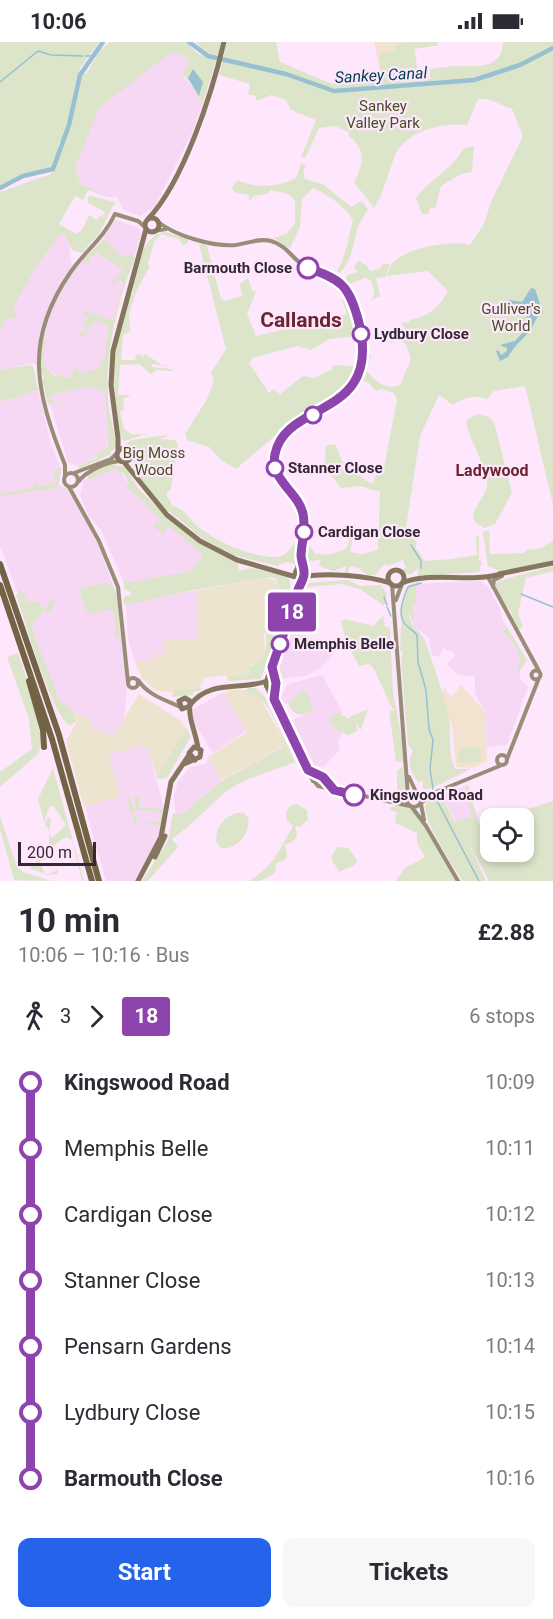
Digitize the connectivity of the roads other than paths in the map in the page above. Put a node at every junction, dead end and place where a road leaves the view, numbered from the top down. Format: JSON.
{"nodes":[{"id":1,"x":224,"y":42,"type":"edge"},
{"id":2,"x":160,"y":204,"type":"junction"},
{"id":3,"x":148,"y":219,"type":"junction"},
{"id":4,"x":138,"y":221,"type":"junction"},
{"id":5,"x":158,"y":222,"type":"junction"},
{"id":6,"x":146,"y":229,"type":"junction"},
{"id":7,"x":167,"y":229,"type":"junction"},
{"id":8,"x":154,"y":231,"type":"junction"},
{"id":9,"x":142,"y":248,"type":"junction"},
{"id":10,"x":118,"y":438,"type":"junction"},
{"id":11,"x":118,"y":453,"type":"junction"},
{"id":12,"x":130,"y":453,"type":"junction"},
{"id":13,"x":123,"y":461,"type":"junction"},
{"id":14,"x":64,"y":465,"type":"junction"},
{"id":15,"x":73,"y":473,"type":"junction"},
{"id":16,"x":134,"y":473,"type":"junction"},
{"id":17,"x":65,"y":476,"type":"junction"},
{"id":18,"x":78,"y":482,"type":"junction"},
{"id":19,"x":69,"y":487,"type":"junction"},
{"id":20,"x":75,"y":496,"type":"junction"},
{"id":21,"x":553,"y":563,"type":"edge"},
{"id":22,"x":0,"y":564,"type":"edge"},
{"id":23,"x":509,"y":573,"type":"junction"},
{"id":24,"x":300,"y":574,"type":"junction"},
{"id":25,"x":403,"y":574,"type":"junction"},
{"id":26,"x":390,"y":575,"type":"junction"},
{"id":27,"x":488,"y":576,"type":"junction"},
{"id":28,"x":440,"y":578,"type":"junction"},
{"id":29,"x":377,"y":579,"type":"junction"},
{"id":30,"x":402,"y":583,"type":"junction"},
{"id":31,"x":391,"y":584,"type":"junction"},
{"id":32,"x":0,"y":585,"type":"edge"},
{"id":33,"x":493,"y":588,"type":"junction"},
{"id":34,"x":7,"y":604,"type":"junction"},
{"id":35,"x":395,"y":604,"type":"junction"},
{"id":36,"x":533,"y":659,"type":"junction"},
{"id":37,"x":127,"y":669,"type":"junction"},
{"id":38,"x":533,"y":671,"type":"junction"},
{"id":39,"x":539,"y":671,"type":"junction"},
{"id":40,"x":533,"y":678,"type":"junction"},
{"id":41,"x":539,"y":678,"type":"junction"},
{"id":42,"x":137,"y":679,"type":"junction"},
{"id":43,"x":269,"y":680,"type":"junction"},
{"id":44,"x":128,"y":682,"type":"junction"},
{"id":45,"x":253,"y":684,"type":"junction"},
{"id":46,"x":136,"y":687,"type":"junction"},
{"id":47,"x":144,"y":688,"type":"junction"},
{"id":48,"x":269,"y":688,"type":"junction"},
{"id":49,"x":534,"y":690,"type":"junction"},
{"id":50,"x":157,"y":697,"type":"junction"},
{"id":51,"x":198,"y":697,"type":"junction"},
{"id":52,"x":188,"y":698,"type":"junction"},
{"id":53,"x":180,"y":700,"type":"junction"},
{"id":54,"x":190,"y":706,"type":"junction"},
{"id":55,"x":181,"y":708,"type":"junction"},
{"id":56,"x":44,"y":747,"type":"dead end"},
{"id":57,"x":195,"y":747,"type":"junction"},
{"id":58,"x":511,"y":748,"type":"junction"},
{"id":59,"x":189,"y":755,"type":"junction"},
{"id":60,"x":502,"y":755,"type":"junction"},
{"id":61,"x":507,"y":759,"type":"junction"},
{"id":62,"x":195,"y":760,"type":"junction"},
{"id":63,"x":497,"y":760,"type":"junction"},
{"id":64,"x":183,"y":765,"type":"junction"},
{"id":65,"x":502,"y":765,"type":"junction"},
{"id":66,"x":491,"y":769,"type":"junction"},
{"id":67,"x":308,"y":770,"type":"junction"},
{"id":68,"x":407,"y":774,"type":"junction"},
{"id":69,"x":318,"y":776,"type":"junction"},
{"id":70,"x":314,"y":781,"type":"junction"},
{"id":71,"x":324,"y":781,"type":"junction"},
{"id":72,"x":320,"y":786,"type":"junction"},
{"id":73,"x":334,"y":790,"type":"junction"},
{"id":74,"x":436,"y":792,"type":"junction"},
{"id":75,"x":418,"y":793,"type":"junction"},
{"id":76,"x":407,"y":796,"type":"junction"},
{"id":77,"x":394,"y":801,"type":"junction"},
{"id":78,"x":421,"y":803,"type":"junction"},
{"id":79,"x":410,"y":806,"type":"junction"},
{"id":80,"x":79,"y":818,"type":"junction"},
{"id":81,"x":426,"y":826,"type":"junction"},
{"id":82,"x":91,"y":881,"type":"edge"},
{"id":83,"x":100,"y":881,"type":"edge"},
{"id":84,"x":138,"y":881,"type":"edge"},
{"id":85,"x":458,"y":881,"type":"edge"}],
"edges":[{"from":1,"to":2,"type":"main road"},
{"from":2,"to":3,"type":"main road"},
{"from":2,"to":5,"type":"main road"},
{"from":3,"to":4,"type":"street"},
{"from":3,"to":5,"type":"main road"},
{"from":3,"to":6,"type":"main road"},
{"from":4,"to":6,"type":"street"},
{"from":4,"to":14,"type":"street"},
{"from":5,"to":7,"type":"street"},
{"from":5,"to":8,"type":"main road"},
{"from":6,"to":8,"type":"main road"},
{"from":6,"to":9,"type":"main road"},
{"from":7,"to":8,"type":"street"},
{"from":7,"to":24,"type":"street"},
{"from":8,"to":9,"type":"main road"},
{"from":9,"to":10,"type":"main road"},
{"from":10,"to":11,"type":"main road"},
{"from":10,"to":12,"type":"main road"},
{"from":11,"to":12,"type":"main road"},
{"from":11,"to":13,"type":"main road"},
{"from":11,"to":15,"type":"street"},
{"from":12,"to":13,"type":"main road"},
{"from":12,"to":16,"type":"main road"},
{"from":13,"to":16,"type":"main road"},
{"from":13,"to":18,"type":"street"},
{"from":14,"to":15,"type":"street"},
{"from":14,"to":17,"type":"street"},
{"from":15,"to":17,"type":"street"},
{"from":15,"to":18,"type":"street"},
{"from":16,"to":24,"type":"main road"},
{"from":17,"to":19,"type":"street"},
{"from":18,"to":19,"type":"street"},
{"from":18,"to":20,"type":"street"},
{"from":19,"to":20,"type":"street"},
{"from":20,"to":37,"type":"street"},
{"from":21,"to":23,"type":"main road"},
{"from":22,"to":80,"type":"highway"},
{"from":23,"to":27,"type":"main road"},
{"from":23,"to":33,"type":"street"},
{"from":24,"to":29,"type":"main road"},
{"from":24,"to":43,"type":"main road"},
{"from":25,"to":26,"type":"main road"},
{"from":25,"to":28,"type":"main road"},
{"from":25,"to":30,"type":"main road"},
{"from":26,"to":29,"type":"main road"},
{"from":26,"to":31,"type":"main road"},
{"from":27,"to":28,"type":"main road"},
{"from":27,"to":33,"type":"street"},
{"from":28,"to":30,"type":"main road"},
{"from":29,"to":31,"type":"main road"},
{"from":30,"to":31,"type":"main road"},
{"from":30,"to":35,"type":"street"},
{"from":31,"to":35,"type":"street"},
{"from":32,"to":34,"type":"highway"},
{"from":33,"to":36,"type":"street"},
{"from":34,"to":56,"type":"highway"},
{"from":34,"to":80,"type":"highway"},
{"from":35,"to":68,"type":"street"},
{"from":36,"to":38,"type":"street"},
{"from":36,"to":39,"type":"street"},
{"from":37,"to":42,"type":"street"},
{"from":37,"to":44,"type":"street"},
{"from":38,"to":39,"type":"street"},
{"from":38,"to":40,"type":"street"},
{"from":39,"to":41,"type":"street"},
{"from":40,"to":41,"type":"street"},
{"from":40,"to":49,"type":"street"},
{"from":41,"to":49,"type":"street"},
{"from":42,"to":44,"type":"street"},
{"from":42,"to":46,"type":"street"},
{"from":42,"to":47,"type":"street"},
{"from":43,"to":45,"type":"main road"},
{"from":43,"to":48,"type":"main road"},
{"from":43,"to":48,"type":"main road"},
{"from":44,"to":46,"type":"street"},
{"from":45,"to":48,"type":"main road"},
{"from":45,"to":51,"type":"main road"},
{"from":46,"to":47,"type":"street"},
{"from":47,"to":50,"type":"street"},
{"from":48,"to":67,"type":"street"},
{"from":49,"to":58,"type":"street"},
{"from":50,"to":53,"type":"street"},
{"from":50,"to":55,"type":"street"},
{"from":51,"to":52,"type":"main road"},
{"from":51,"to":54,"type":"main road"},
{"from":52,"to":53,"type":"main road"},
{"from":52,"to":54,"type":"main road"},
{"from":53,"to":55,"type":"main road"},
{"from":54,"to":55,"type":"main road"},
{"from":54,"to":57,"type":"main road"},
{"from":55,"to":57,"type":"main road"},
{"from":57,"to":59,"type":"main road"},
{"from":57,"to":62,"type":"main road"},
{"from":58,"to":60,"type":"street"},
{"from":58,"to":61,"type":"street"},
{"from":59,"to":62,"type":"main road"},
{"from":59,"to":64,"type":"main road"},
{"from":60,"to":61,"type":"street"},
{"from":60,"to":63,"type":"street"},
{"from":61,"to":65,"type":"street"},
{"from":62,"to":64,"type":"main road"},
{"from":63,"to":65,"type":"street"},
{"from":63,"to":66,"type":"street"},
{"from":64,"to":84,"type":"main road"},
{"from":65,"to":66,"type":"street"},
{"from":66,"to":74,"type":"street"},
{"from":67,"to":69,"type":"street"},
{"from":67,"to":70,"type":"street"},
{"from":68,"to":75,"type":"street"},
{"from":68,"to":76,"type":"street"},
{"from":69,"to":70,"type":"street"},
{"from":69,"to":71,"type":"street"},
{"from":70,"to":72,"type":"street"},
{"from":71,"to":72,"type":"street"},
{"from":71,"to":73,"type":"street"},
{"from":72,"to":73,"type":"street"},
{"from":73,"to":77,"type":"street"},
{"from":74,"to":75,"type":"street"},
{"from":74,"to":78,"type":"street"},
{"from":75,"to":76,"type":"street"},
{"from":75,"to":78,"type":"street"},
{"from":76,"to":77,"type":"street"},
{"from":76,"to":79,"type":"street"},
{"from":77,"to":79,"type":"street"},
{"from":78,"to":79,"type":"street"},
{"from":78,"to":81,"type":"street"},
{"from":79,"to":81,"type":"street"},
{"from":80,"to":82,"type":"highway"},
{"from":80,"to":83,"type":"highway"},
{"from":81,"to":85,"type":"street"}]}
